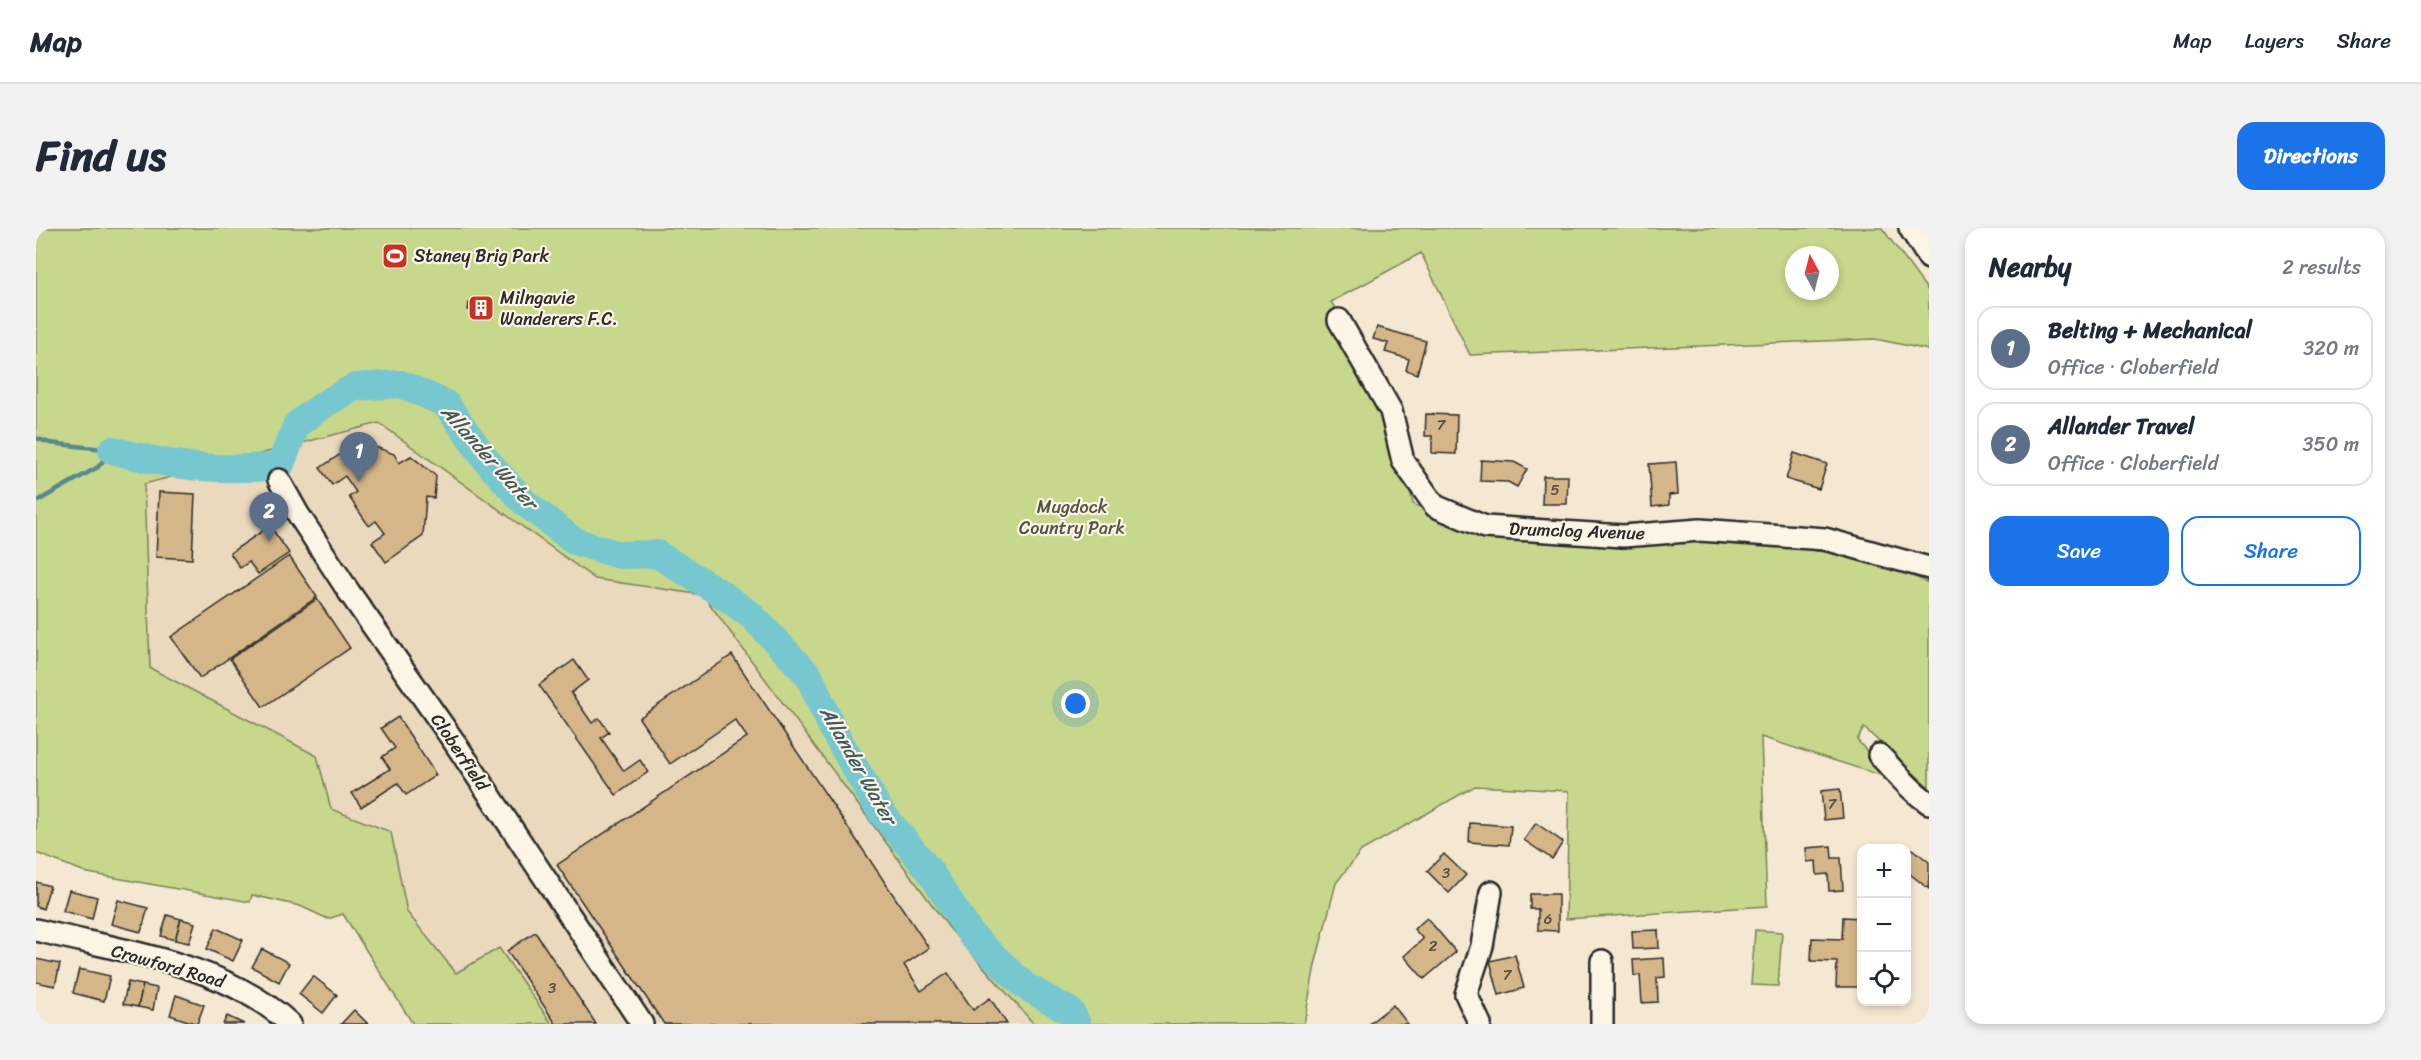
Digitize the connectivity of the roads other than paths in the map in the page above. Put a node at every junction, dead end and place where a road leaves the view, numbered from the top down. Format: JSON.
{"nodes":[{"id":1,"x":1910,"y":228,"type":"edge"},
{"id":2,"x":1929,"y":258,"type":"edge"},
{"id":3,"x":1339,"y":321,"type":"dead end"},
{"id":4,"x":279,"y":480,"type":"dead end"},
{"id":5,"x":1929,"y":568,"type":"edge"},
{"id":6,"x":1879,"y":755,"type":"dead end"},
{"id":7,"x":1929,"y":803,"type":"edge"},
{"id":8,"x":1491,"y":892,"type":"dead end"},
{"id":9,"x":36,"y":930,"type":"edge"},
{"id":10,"x":1602,"y":961,"type":"dead end"},
{"id":11,"x":290,"y":1024,"type":"edge"},
{"id":12,"x":642,"y":1024,"type":"edge"},
{"id":13,"x":1480,"y":1024,"type":"edge"},
{"id":14,"x":1602,"y":1024,"type":"edge"}],
"edges":[{"from":1,"to":2,"type":"street"},
{"from":3,"to":5,"type":"street","name":"Drumclog Avenue"},
{"from":4,"to":12,"type":"street","name":"Cloberfield"},
{"from":6,"to":7,"type":"street"},
{"from":8,"to":13,"type":"street"},
{"from":9,"to":11,"type":"street","name":"Crawford Road"},
{"from":10,"to":14,"type":"street"}]}
